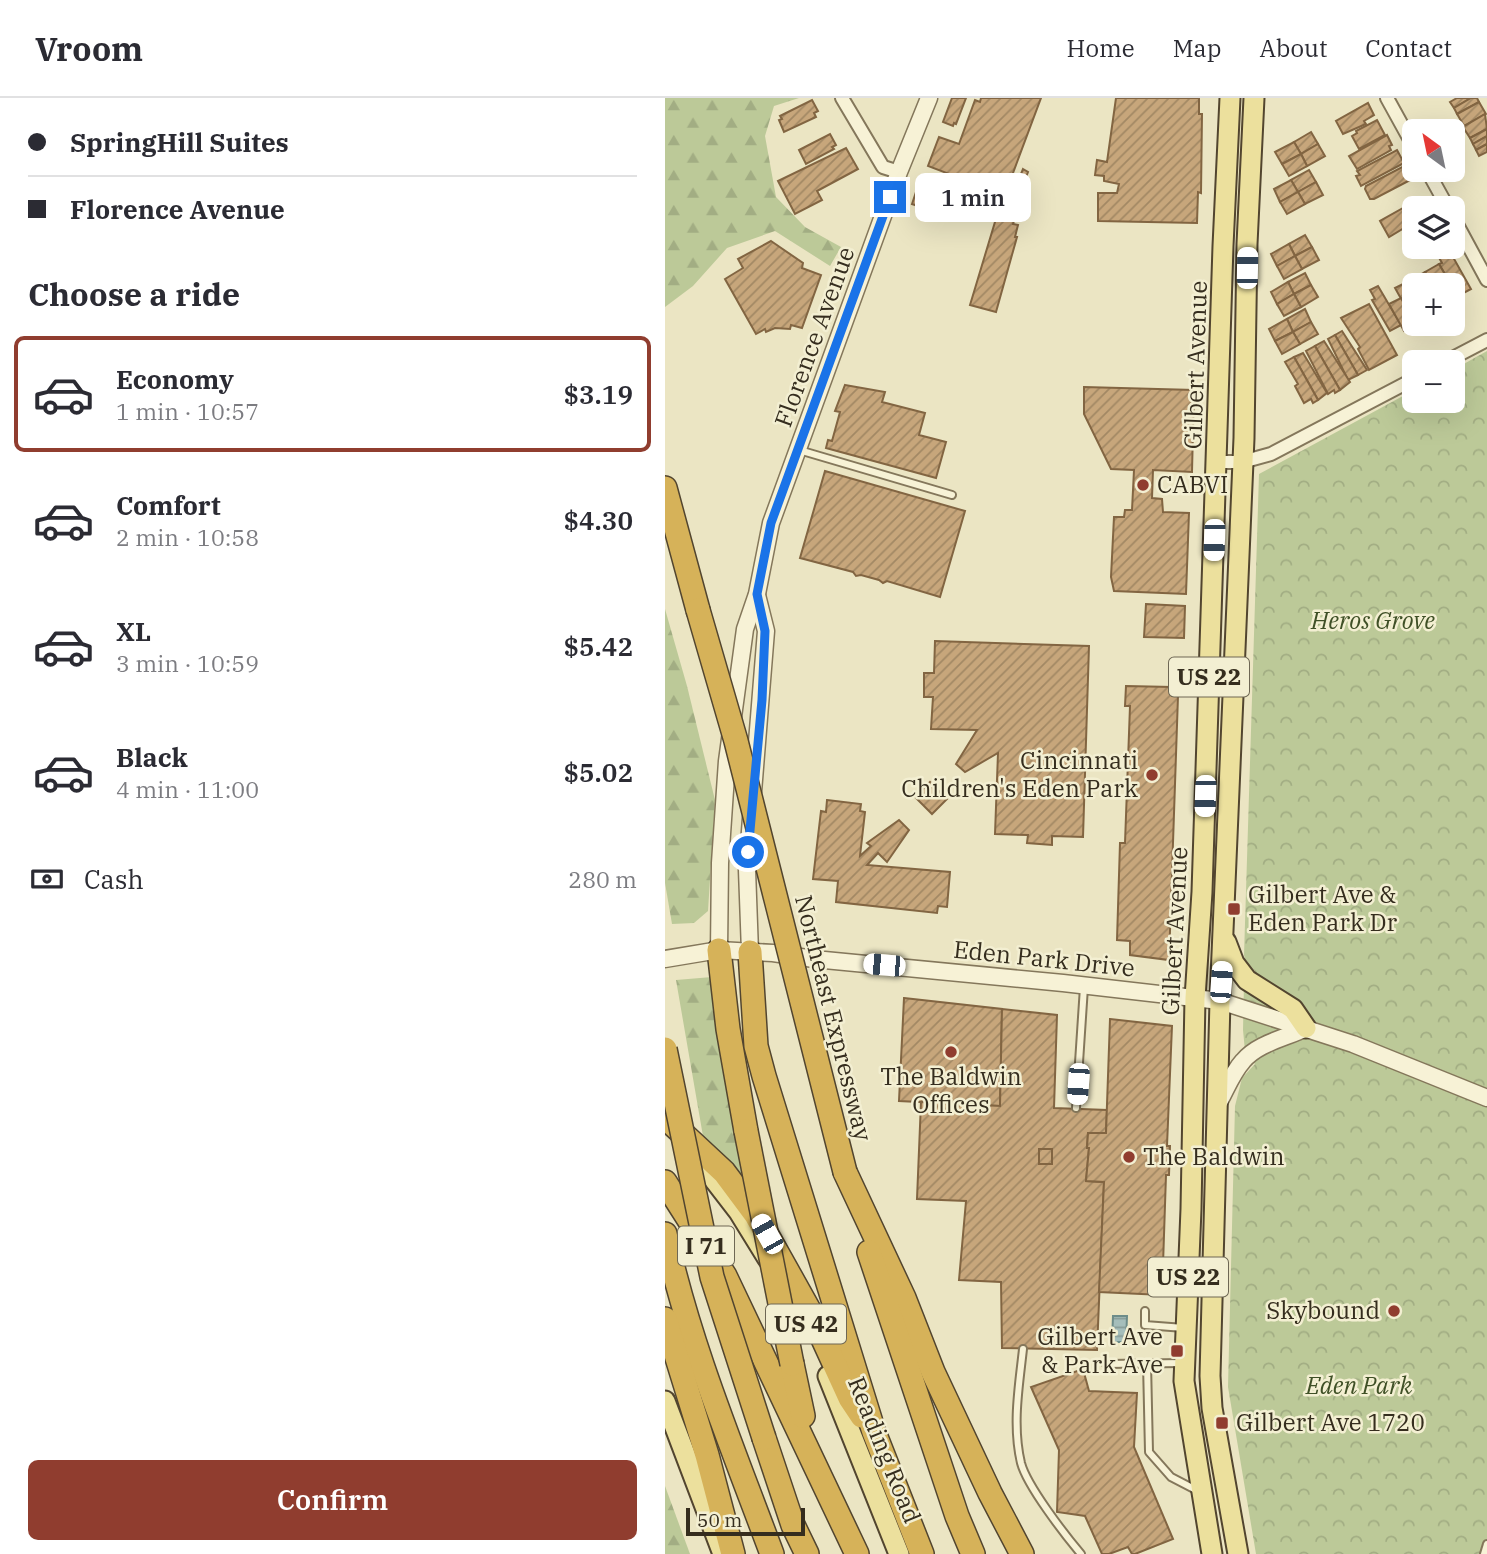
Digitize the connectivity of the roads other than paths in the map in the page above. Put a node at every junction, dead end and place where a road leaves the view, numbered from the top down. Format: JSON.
{"nodes":[{"id":1,"x":842,"y":98,"type":"edge"},
{"id":2,"x":929,"y":98,"type":"edge"},
{"id":3,"x":1230,"y":98,"type":"edge"},
{"id":4,"x":1254,"y":98,"type":"edge"},
{"id":5,"x":1387,"y":98,"type":"edge"},
{"id":6,"x":1402,"y":125,"type":"edge"},
{"id":7,"x":899,"y":172,"type":"junction"},
{"id":8,"x":1465,"y":240,"type":"edge"},
{"id":9,"x":1487,"y":281,"type":"edge"},
{"id":10,"x":1487,"y":340,"type":"edge"},
{"id":11,"x":1465,"y":352,"type":"edge"},
{"id":12,"x":1402,"y":385,"type":"edge"},
{"id":13,"x":798,"y":450,"type":"junction"},
{"id":14,"x":1217,"y":462,"type":"junction"},
{"id":15,"x":1242,"y":462,"type":"junction"},
{"id":16,"x":665,"y":488,"type":"edge"},
{"id":17,"x":952,"y":495,"type":"dead end"},
{"id":18,"x":757,"y":594,"type":"junction"},
{"id":19,"x":1224,"y":937,"type":"junction"},
{"id":20,"x":719,"y":950,"type":"junction"},
{"id":21,"x":750,"y":952,"type":"junction"},
{"id":22,"x":665,"y":959,"type":"edge"},
{"id":23,"x":1084,"y":985,"type":"junction"},
{"id":24,"x":1195,"y":998,"type":"junction"},
{"id":25,"x":1220,"y":1001,"type":"junction"},
{"id":26,"x":1306,"y":1028,"type":"junction"},
{"id":27,"x":665,"y":1049,"type":"edge"},
{"id":28,"x":1487,"y":1098,"type":"edge"},
{"id":29,"x":1218,"y":1104,"type":"junction"},
{"id":30,"x":1076,"y":1108,"type":"dead end"},
{"id":31,"x":666,"y":1119,"type":"edge"},
{"id":32,"x":845,"y":1172,"type":"junction"},
{"id":33,"x":665,"y":1182,"type":"edge"},
{"id":34,"x":665,"y":1234,"type":"edge"},
{"id":35,"x":1145,"y":1311,"type":"dead end"},
{"id":36,"x":665,"y":1318,"type":"edge"},
{"id":37,"x":1186,"y":1334,"type":"junction"},
{"id":38,"x":1212,"y":1341,"type":"junction"},
{"id":39,"x":1023,"y":1349,"type":"dead end"},
{"id":40,"x":1147,"y":1363,"type":"junction"},
{"id":41,"x":1185,"y":1363,"type":"junction"},
{"id":42,"x":1106,"y":1364,"type":"dead end"},
{"id":43,"x":665,"y":1401,"type":"edge"},
{"id":44,"x":874,"y":1432,"type":"junction"},
{"id":45,"x":811,"y":1452,"type":"junction"},
{"id":46,"x":1202,"y":1492,"type":"junction"},
{"id":47,"x":1487,"y":1544,"type":"edge"},
{"id":48,"x":723,"y":1554,"type":"edge"},
{"id":49,"x":733,"y":1554,"type":"edge"},
{"id":50,"x":772,"y":1554,"type":"edge"},
{"id":51,"x":807,"y":1554,"type":"edge"},
{"id":52,"x":857,"y":1554,"type":"edge"},
{"id":53,"x":899,"y":1554,"type":"edge"},
{"id":54,"x":922,"y":1554,"type":"edge"},
{"id":55,"x":973,"y":1554,"type":"edge"},
{"id":56,"x":1023,"y":1554,"type":"edge"},
{"id":57,"x":1081,"y":1554,"type":"edge"},
{"id":58,"x":1212,"y":1554,"type":"edge"},
{"id":59,"x":1238,"y":1554,"type":"edge"},
{"id":60,"x":1484,"y":1554,"type":"edge"}],
"edges":[{"from":1,"to":7,"type":"street"},
{"from":2,"to":7,"type":"street","name":"Florence Avenue"},
{"from":3,"to":14,"type":"main road","name":"Gilbert Avenue","number":"US 22"},
{"from":4,"to":15,"type":"main road","name":"Gilbert Avenue","number":"US 22"},
{"from":5,"to":6,"type":"street"},
{"from":7,"to":13,"type":"street","name":"Florence Avenue"},
{"from":8,"to":9,"type":"street"},
{"from":10,"to":11,"type":"street"},
{"from":12,"to":15,"type":"street"},
{"from":13,"to":17,"type":"lane"},
{"from":13,"to":18,"type":"street","name":"Florence Avenue"},
{"from":14,"to":15,"type":"street"},
{"from":14,"to":24,"type":"main road","name":"Gilbert Avenue","number":"US 22"},
{"from":15,"to":19,"type":"main road","name":"Gilbert Avenue","number":"US 22"},
{"from":16,"to":32,"type":"highway","name":"Northeast Expressway","bridge":true},
{"from":18,"to":20,"type":"street","name":"Florence Avenue"},
{"from":18,"to":21,"type":"street","name":"Florence Avenue"},
{"from":19,"to":25,"type":"main road","name":"Gilbert Avenue","number":"US 22"},
{"from":19,"to":26,"type":"main road"},
{"from":20,"to":21,"type":"street","name":"Eden Park Drive"},
{"from":20,"to":22,"type":"street","name":"Eden Park Drive"},
{"from":20,"to":45,"type":"highway","bridge":true},
{"from":21,"to":23,"type":"street","name":"Eden Park Drive"},
{"from":21,"to":44,"type":"highway"},
{"from":23,"to":24,"type":"street","name":"Eden Park Drive"},
{"from":23,"to":30,"type":"lane"},
{"from":24,"to":25,"type":"street","name":"Eden Park Drive"},
{"from":24,"to":37,"type":"main road","name":"Gilbert Avenue","number":"US 22"},
{"from":25,"to":26,"type":"street","name":"Eden Park Drive"},
{"from":25,"to":29,"type":"main road","name":"Gilbert Avenue","number":"US 22"},
{"from":26,"to":28,"type":"street","name":"Eden Park Drive"},
{"from":26,"to":29,"type":"street"},
{"from":27,"to":51,"type":"highway","number":"I 71","bridge":true},
{"from":29,"to":38,"type":"main road","name":"Gilbert Avenue","number":"US 22"},
{"from":31,"to":44,"type":"highway"},
{"from":31,"to":53,"type":"main road","name":"Reading Road","number":"US 42"},
{"from":32,"to":55,"type":"highway","name":"Northeast Expressway"},
{"from":32,"to":56,"type":"highway"},
{"from":33,"to":45,"type":"highway"},
{"from":34,"to":50,"type":"highway"},
{"from":35,"to":37,"type":"lane"},
{"from":36,"to":49,"type":"highway"},
{"from":37,"to":38,"type":"lane"},
{"from":37,"to":41,"type":"main road","name":"Gilbert Avenue","number":"US 22"},
{"from":38,"to":59,"type":"main road","name":"Gilbert Avenue","number":"US 22"},
{"from":39,"to":57,"type":"lane"},
{"from":40,"to":41,"type":"lane"},
{"from":40,"to":42,"type":"lane"},
{"from":40,"to":46,"type":"lane"},
{"from":41,"to":46,"type":"main road","name":"Gilbert Avenue","number":"US 22"},
{"from":43,"to":48,"type":"main road"},
{"from":44,"to":54,"type":"highway"},
{"from":45,"to":52,"type":"highway"},
{"from":46,"to":58,"type":"main road","name":"Gilbert Avenue","number":"US 22"},
{"from":47,"to":60,"type":"lane"}]}
